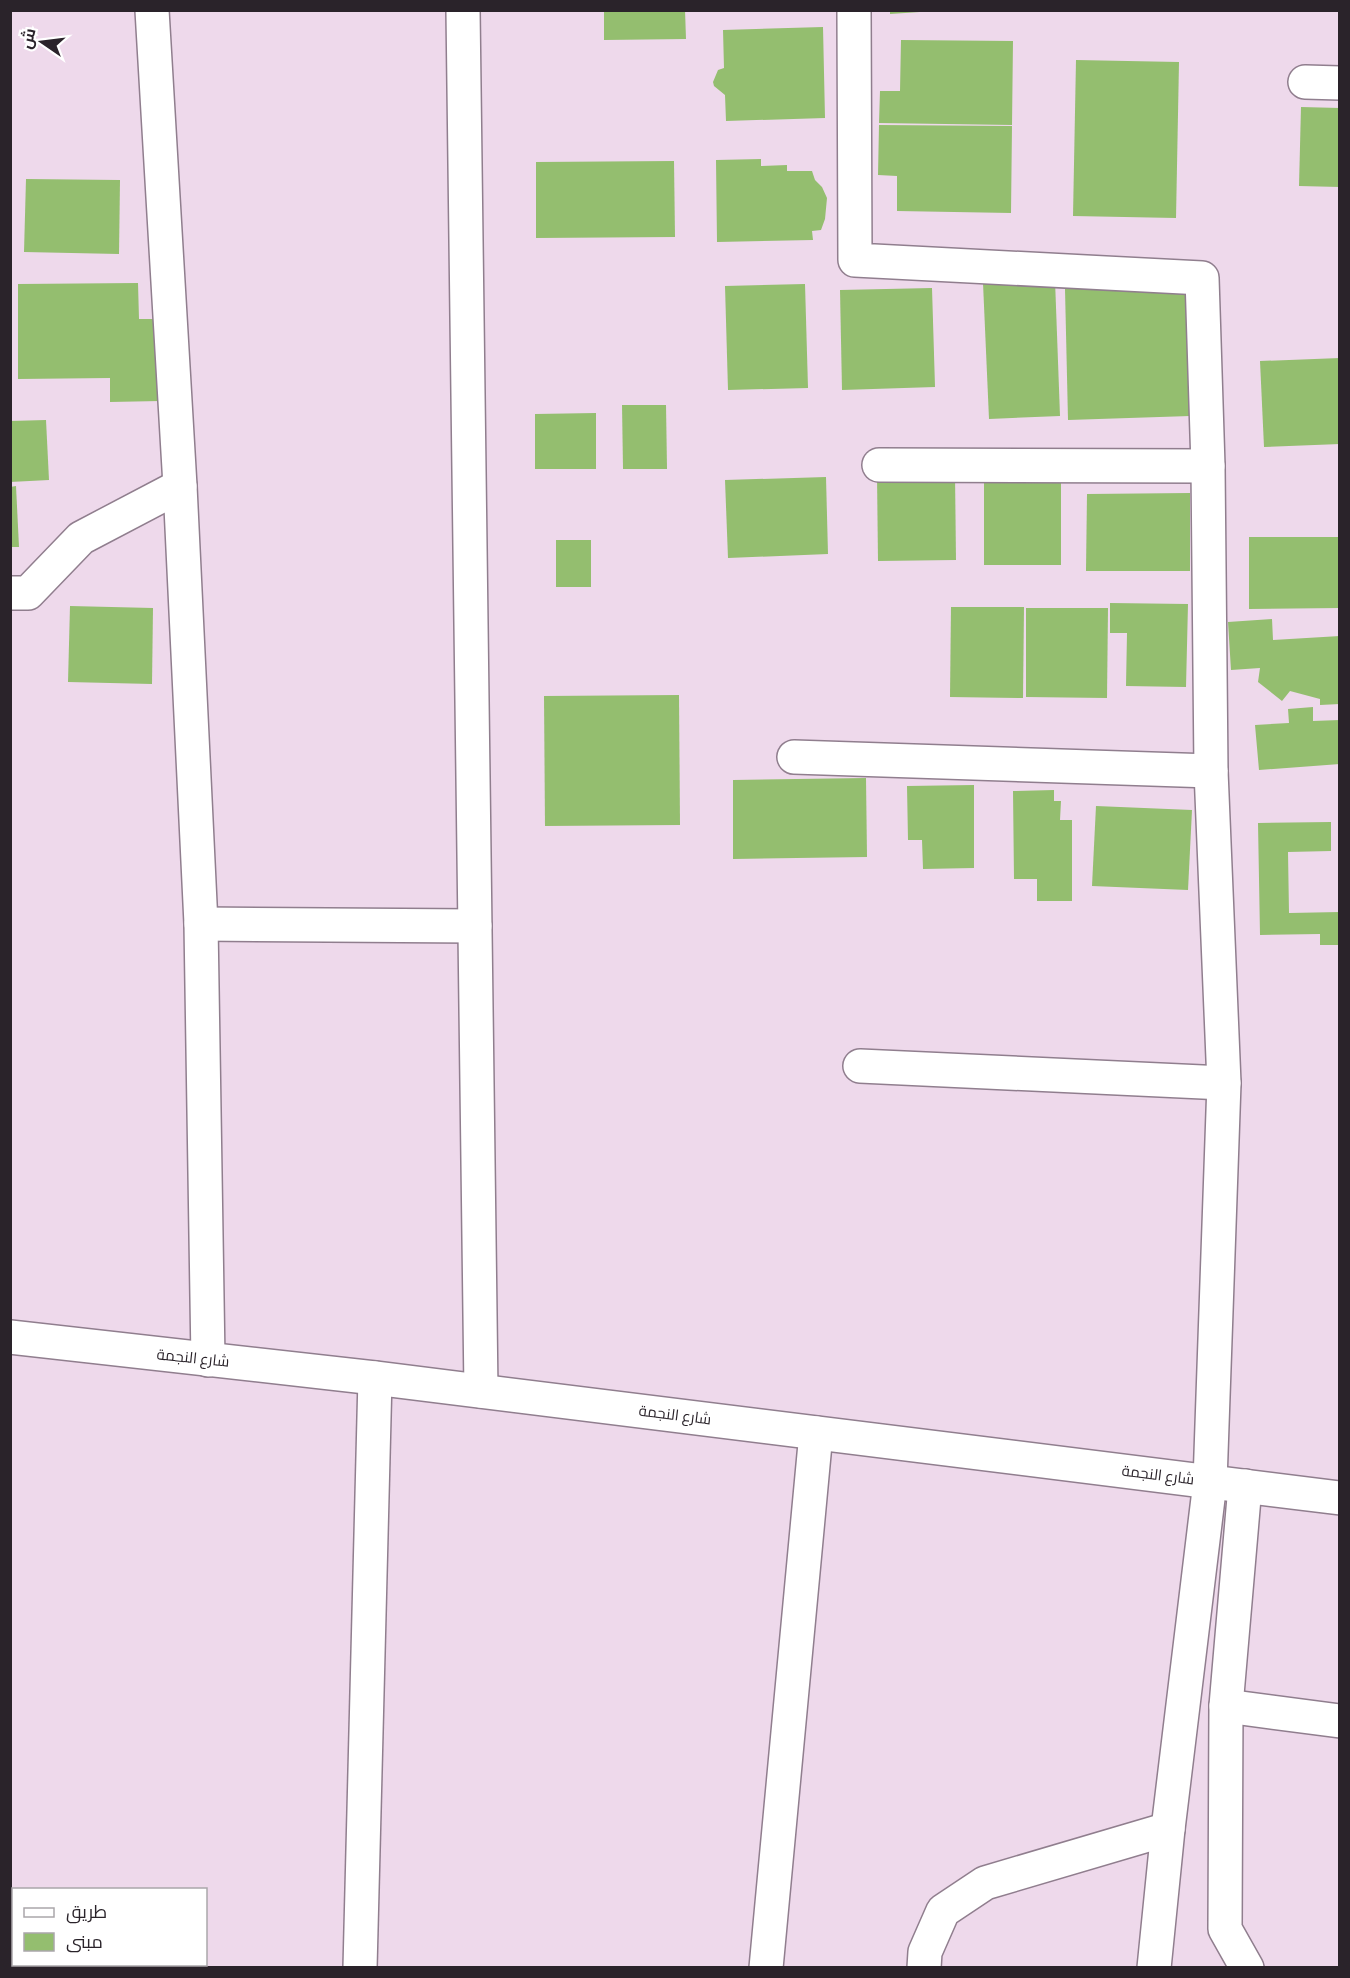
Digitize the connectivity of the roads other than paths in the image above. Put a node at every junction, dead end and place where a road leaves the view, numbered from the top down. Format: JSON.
{"nodes":[{"id":1,"x":152,"y":10,"type":"edge"},
{"id":2,"x":464,"y":10,"type":"edge"},
{"id":3,"x":854,"y":10,"type":"edge"},
{"id":4,"x":1305,"y":82,"type":"dead end"},
{"id":5,"x":1340,"y":83,"type":"edge"},
{"id":6,"x":879,"y":465,"type":"dead end"},
{"id":7,"x":1208,"y":466,"type":"junction"},
{"id":8,"x":180,"y":486,"type":"junction"},
{"id":9,"x":10,"y":593,"type":"edge"},
{"id":10,"x":794,"y":757,"type":"dead end"},
{"id":11,"x":1211,"y":771,"type":"junction"},
{"id":12,"x":201,"y":924,"type":"junction"},
{"id":13,"x":475,"y":926,"type":"junction"},
{"id":14,"x":860,"y":1066,"type":"dead end"},
{"id":15,"x":1224,"y":1083,"type":"junction"},
{"id":16,"x":10,"y":1337,"type":"edge"},
{"id":17,"x":208,"y":1360,"type":"junction"},
{"id":18,"x":375,"y":1378,"type":"junction"},
{"id":19,"x":481,"y":1391,"type":"junction"},
{"id":20,"x":816,"y":1433,"type":"junction"},
{"id":21,"x":1210,"y":1482,"type":"junction"},
{"id":22,"x":1245,"y":1486,"type":"junction"},
{"id":23,"x":1340,"y":1498,"type":"edge"},
{"id":24,"x":1226,"y":1706,"type":"junction"},
{"id":25,"x":1340,"y":1721,"type":"edge"},
{"id":26,"x":1168,"y":1829,"type":"junction"},
{"id":27,"x":360,"y":1968,"type":"edge"},
{"id":28,"x":766,"y":1968,"type":"edge"},
{"id":29,"x":924,"y":1968,"type":"edge"},
{"id":30,"x":1154,"y":1968,"type":"edge"},
{"id":31,"x":1247,"y":1968,"type":"edge"}],
"edges":[{"from":1,"to":8,"type":"street"},
{"from":2,"to":13,"type":"street"},
{"from":3,"to":7,"type":"street"},
{"from":4,"to":5,"type":"street"},
{"from":6,"to":7,"type":"street"},
{"from":7,"to":11,"type":"street"},
{"from":8,"to":9,"type":"street"},
{"from":8,"to":12,"type":"street"},
{"from":10,"to":11,"type":"street"},
{"from":11,"to":15,"type":"street"},
{"from":12,"to":13,"type":"street"},
{"from":12,"to":17,"type":"street"},
{"from":13,"to":19,"type":"street"},
{"from":14,"to":15,"type":"street"},
{"from":15,"to":21,"type":"street"},
{"from":16,"to":17,"type":"street","name":"شارع النجمة"},
{"from":17,"to":18,"type":"street","name":"شارع النجمة"},
{"from":18,"to":19,"type":"street","name":"شارع النجمة"},
{"from":18,"to":27,"type":"street"},
{"from":19,"to":20,"type":"street","name":"شارع النجمة"},
{"from":20,"to":21,"type":"street","name":"شارع النجمة"},
{"from":20,"to":28,"type":"street"},
{"from":21,"to":22,"type":"street","name":"شارع النجمة"},
{"from":21,"to":26,"type":"street"},
{"from":22,"to":23,"type":"street","name":"شارع النجمة"},
{"from":22,"to":24,"type":"street"},
{"from":24,"to":25,"type":"street"},
{"from":24,"to":31,"type":"street"},
{"from":26,"to":29,"type":"street"},
{"from":26,"to":30,"type":"street"}]}
